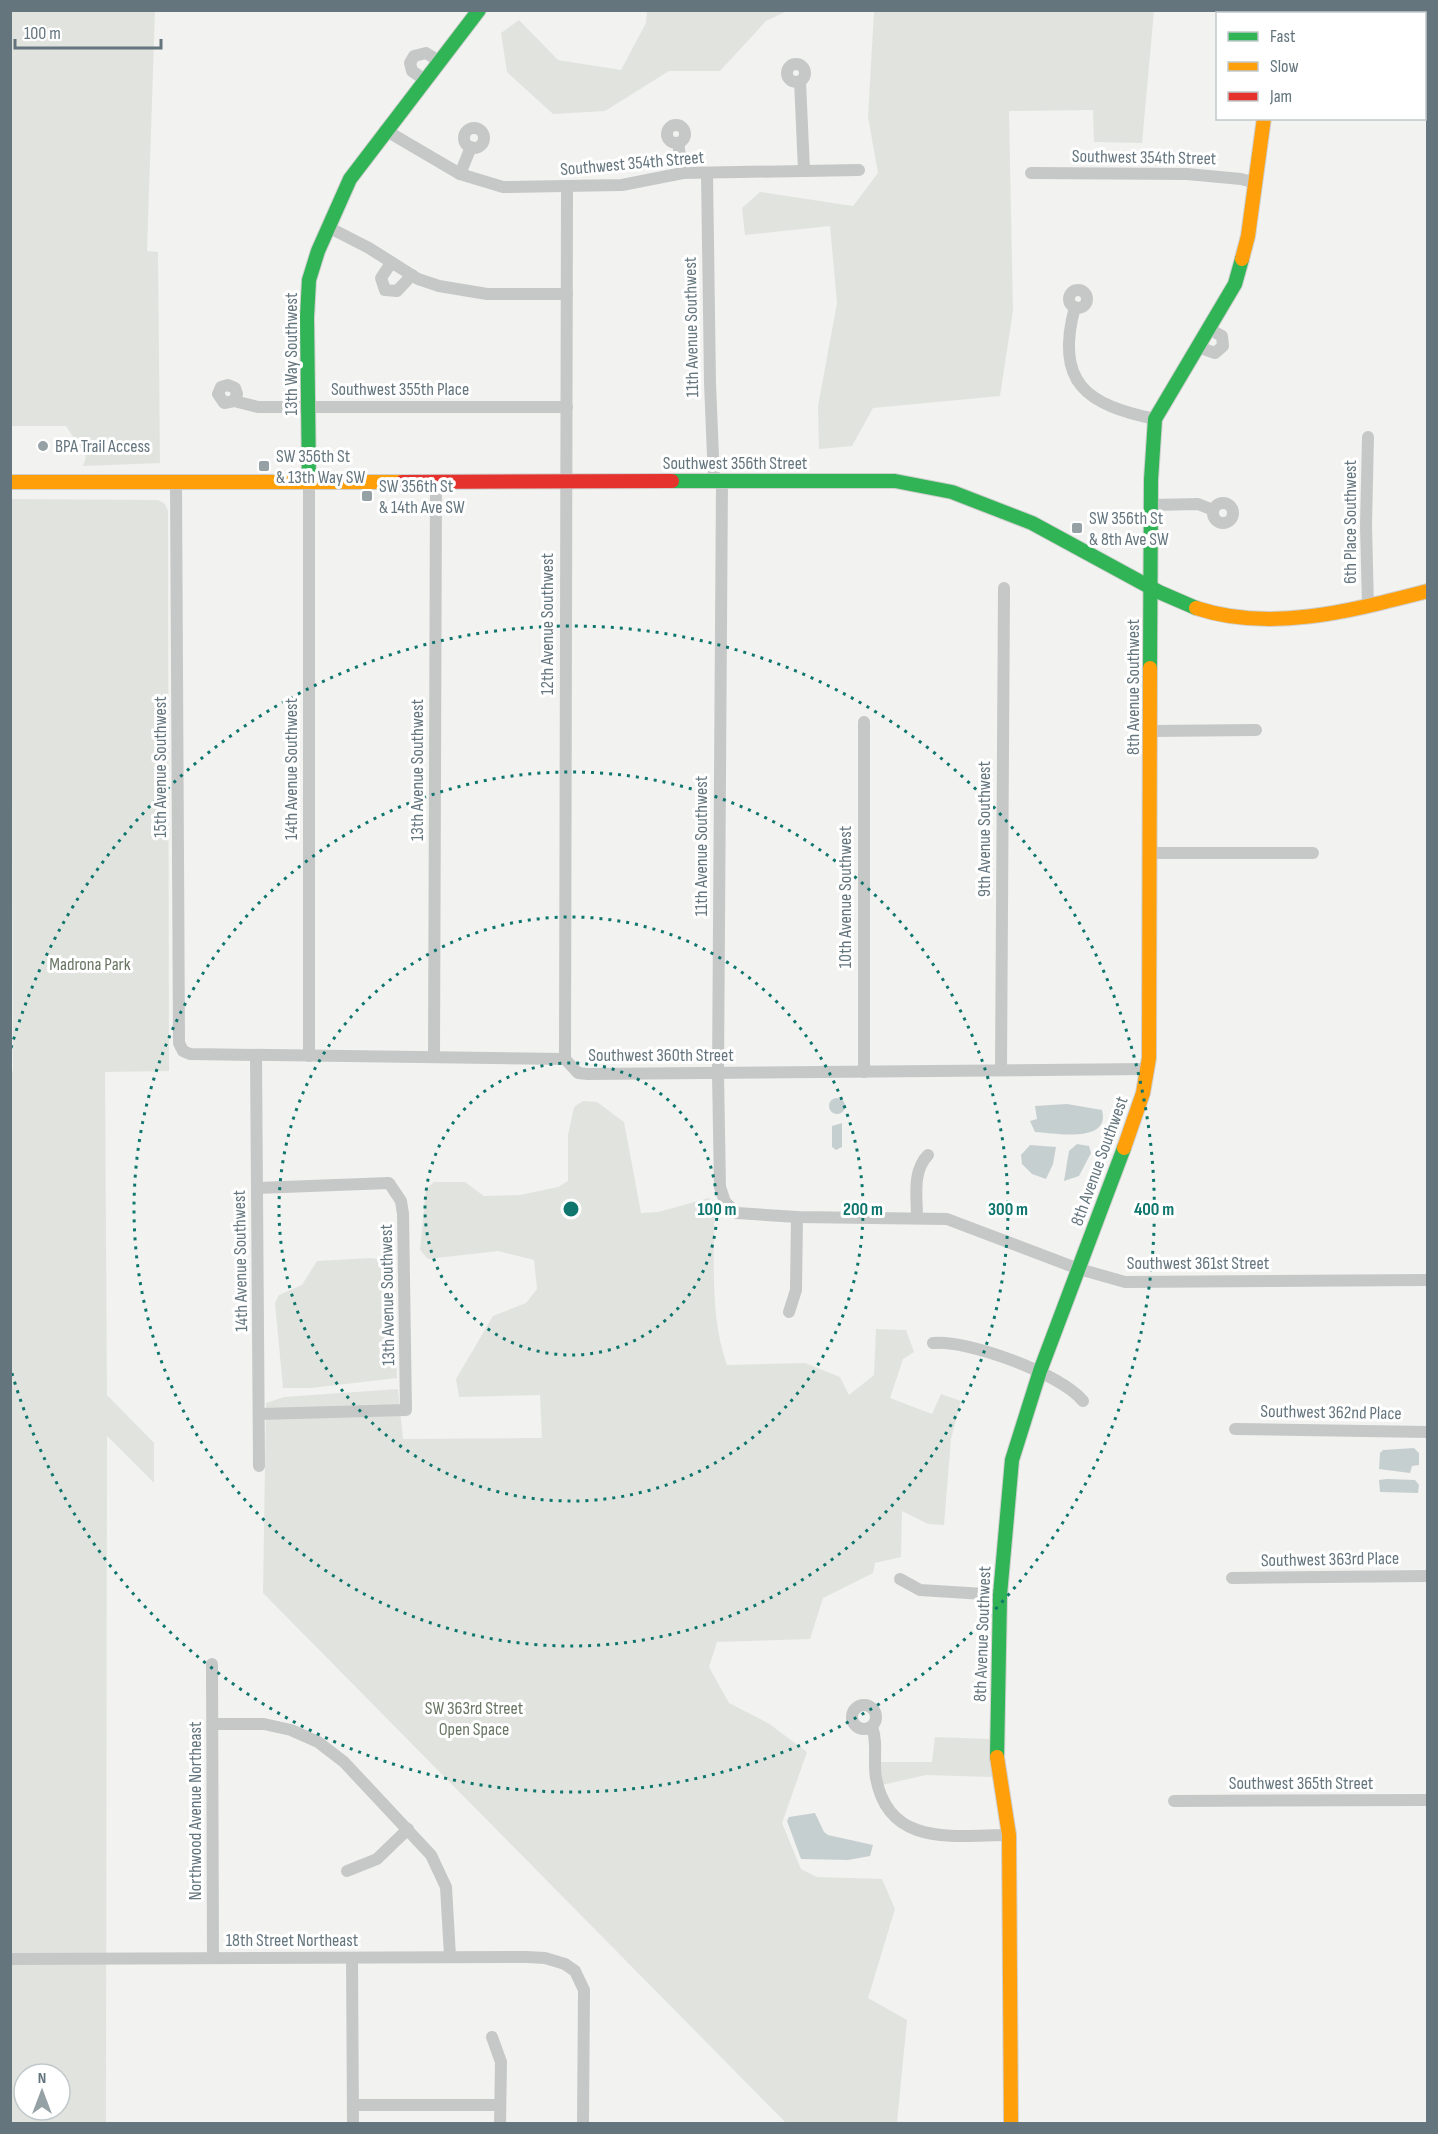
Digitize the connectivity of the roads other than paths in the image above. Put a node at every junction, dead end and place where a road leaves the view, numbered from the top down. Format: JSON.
{"nodes":[{"id":1,"x":479,"y":10,"type":"edge"},
{"id":2,"x":439,"y":61,"type":"junction"},
{"id":3,"x":424,"y":80,"type":"junction"},
{"id":4,"x":800,"y":81,"type":"dead end"},
{"id":5,"x":1264,"y":120,"type":"edge"},
{"id":6,"x":385,"y":130,"type":"junction"},
{"id":7,"x":678,"y":143,"type":"dead end"},
{"id":8,"x":471,"y":147,"type":"dead end"},
{"id":9,"x":859,"y":170,"type":"dead end"},
{"id":10,"x":804,"y":171,"type":"junction"},
{"id":11,"x":1031,"y":172,"type":"dead end"},
{"id":12,"x":684,"y":173,"type":"junction"},
{"id":13,"x":707,"y":173,"type":"junction"},
{"id":14,"x":460,"y":174,"type":"junction"},
{"id":15,"x":1256,"y":183,"type":"junction"},
{"id":16,"x":567,"y":188,"type":"junction"},
{"id":17,"x":328,"y":227,"type":"junction"},
{"id":18,"x":391,"y":263,"type":"junction"},
{"id":19,"x":412,"y":275,"type":"junction"},
{"id":20,"x":567,"y":294,"type":"junction"},
{"id":21,"x":1075,"y":307,"type":"dead end"},
{"id":22,"x":1209,"y":329,"type":"junction"},
{"id":23,"x":1198,"y":347,"type":"junction"},
{"id":24,"x":234,"y":401,"type":"dead end"},
{"id":25,"x":308,"y":407,"type":"junction"},
{"id":26,"x":567,"y":407,"type":"junction"},
{"id":27,"x":1155,"y":419,"type":"junction"},
{"id":28,"x":1368,"y":437,"type":"dead end"},
{"id":29,"x":566,"y":480,"type":"junction"},
{"id":30,"x":718,"y":480,"type":"junction"},
{"id":31,"x":309,"y":481,"type":"junction"},
{"id":32,"x":10,"y":482,"type":"edge"},
{"id":33,"x":176,"y":482,"type":"junction"},
{"id":34,"x":436,"y":482,"type":"junction"},
{"id":35,"x":1152,"y":505,"type":"junction"},
{"id":36,"x":1214,"y":510,"type":"dead end"},
{"id":37,"x":1004,"y":588,"type":"dead end"},
{"id":38,"x":1151,"y":588,"type":"junction"},
{"id":39,"x":1428,"y":591,"type":"edge"},
{"id":40,"x":1368,"y":607,"type":"junction"},
{"id":41,"x":864,"y":722,"type":"dead end"},
{"id":42,"x":1256,"y":730,"type":"dead end"},
{"id":43,"x":1151,"y":731,"type":"junction"},
{"id":44,"x":1151,"y":853,"type":"junction"},
{"id":45,"x":1313,"y":853,"type":"dead end"},
{"id":46,"x":183,"y":1050,"type":"joint"},
{"id":47,"x":256,"y":1055,"type":"junction"},
{"id":48,"x":309,"y":1056,"type":"junction"},
{"id":49,"x":434,"y":1058,"type":"junction"},
{"id":50,"x":565,"y":1059,"type":"junction"},
{"id":51,"x":1147,"y":1068,"type":"junction"},
{"id":52,"x":1001,"y":1070,"type":"junction"},
{"id":53,"x":864,"y":1072,"type":"junction"},
{"id":54,"x":718,"y":1074,"type":"junction"},
{"id":55,"x":928,"y":1155,"type":"dead end"},
{"id":56,"x":257,"y":1188,"type":"junction"},
{"id":57,"x":730,"y":1208,"type":"joint"},
{"id":58,"x":797,"y":1217,"type":"junction"},
{"id":59,"x":917,"y":1217,"type":"junction"},
{"id":60,"x":1079,"y":1269,"type":"junction"},
{"id":61,"x":1428,"y":1280,"type":"edge"},
{"id":62,"x":789,"y":1312,"type":"dead end"},
{"id":63,"x":933,"y":1343,"type":"dead end"},
{"id":64,"x":1040,"y":1371,"type":"junction"},
{"id":65,"x":1083,"y":1401,"type":"dead end"},
{"id":66,"x":260,"y":1414,"type":"junction"},
{"id":67,"x":1235,"y":1429,"type":"dead end"},
{"id":68,"x":1428,"y":1432,"type":"edge"},
{"id":69,"x":259,"y":1466,"type":"dead end"},
{"id":70,"x":1428,"y":1576,"type":"edge"},
{"id":71,"x":1232,"y":1578,"type":"dead end"},
{"id":72,"x":900,"y":1579,"type":"dead end"},
{"id":73,"x":1000,"y":1595,"type":"junction"},
{"id":74,"x":212,"y":1664,"type":"dead end"},
{"id":75,"x":213,"y":1724,"type":"junction"},
{"id":76,"x":872,"y":1727,"type":"dead end"},
{"id":77,"x":1428,"y":1800,"type":"edge"},
{"id":78,"x":1174,"y":1801,"type":"dead end"},
{"id":79,"x":408,"y":1829,"type":"junction"},
{"id":80,"x":1009,"y":1835,"type":"junction"},
{"id":81,"x":347,"y":1871,"type":"dead end"},
{"id":82,"x":450,"y":1956,"type":"junction"},
{"id":83,"x":213,"y":1958,"type":"junction"},
{"id":84,"x":352,"y":1958,"type":"junction"},
{"id":85,"x":10,"y":1959,"type":"edge"},
{"id":86,"x":492,"y":2037,"type":"dead end"},
{"id":87,"x":353,"y":2105,"type":"junction"},
{"id":88,"x":501,"y":2105,"type":"junction"},
{"id":89,"x":352,"y":2124,"type":"edge"},
{"id":90,"x":500,"y":2124,"type":"edge"},
{"id":91,"x":583,"y":2124,"type":"edge"},
{"id":92,"x":1011,"y":2124,"type":"edge"}],
"edges":[{"from":1,"to":2,"type":"street","name":"13th Way Southwest"},
{"from":2,"to":3,"type":"street","name":"13th Way Southwest"},
{"from":2,"to":3,"type":"street"},
{"from":3,"to":6,"type":"street","name":"13th Way Southwest"},
{"from":4,"to":10,"type":"street"},
{"from":5,"to":15,"type":"street","name":"8th Avenue Southwest"},
{"from":6,"to":14,"type":"street","name":"Southwest 354th Street"},
{"from":6,"to":17,"type":"street","name":"13th Way Southwest"},
{"from":7,"to":12,"type":"street"},
{"from":8,"to":14,"type":"street"},
{"from":9,"to":10,"type":"street","name":"Southwest 354th Street"},
{"from":10,"to":13,"type":"street","name":"Southwest 354th Street"},
{"from":11,"to":15,"type":"street","name":"Southwest 354th Street"},
{"from":12,"to":13,"type":"street","name":"Southwest 354th Street"},
{"from":12,"to":16,"type":"street","name":"Southwest 354th Street"},
{"from":13,"to":30,"type":"street","name":"11th Avenue Southwest"},
{"from":14,"to":16,"type":"street","name":"Southwest 354th Street"},
{"from":15,"to":22,"type":"street","name":"8th Avenue Southwest"},
{"from":16,"to":20,"type":"street","name":"12th Avenue Southwest"},
{"from":17,"to":18,"type":"street"},
{"from":17,"to":25,"type":"street","name":"13th Way Southwest"},
{"from":18,"to":19,"type":"street"},
{"from":18,"to":19,"type":"street"},
{"from":19,"to":20,"type":"street"},
{"from":20,"to":26,"type":"street","name":"12th Avenue Southwest"},
{"from":21,"to":27,"type":"street"},
{"from":22,"to":23,"type":"street","name":"8th Avenue Southwest"},
{"from":22,"to":23,"type":"street"},
{"from":23,"to":27,"type":"street","name":"8th Avenue Southwest"},
{"from":24,"to":25,"type":"street","name":"Southwest 355th Place"},
{"from":25,"to":26,"type":"street","name":"Southwest 355th Place"},
{"from":25,"to":31,"type":"street","name":"13th Way Southwest"},
{"from":26,"to":29,"type":"street","name":"12th Avenue Southwest"},
{"from":27,"to":35,"type":"street","name":"8th Avenue Southwest"},
{"from":28,"to":40,"type":"street","name":"6th Place Southwest"},
{"from":29,"to":30,"type":"street","name":"Southwest 356th Street"},
{"from":29,"to":34,"type":"street","name":"Southwest 356th Street"},
{"from":29,"to":50,"type":"street","name":"12th Avenue Southwest"},
{"from":30,"to":38,"type":"street","name":"Southwest 356th Street"},
{"from":30,"to":54,"type":"street","name":"11th Avenue Southwest"},
{"from":31,"to":33,"type":"street","name":"Southwest 356th Street"},
{"from":31,"to":34,"type":"street","name":"Southwest 356th Street"},
{"from":31,"to":48,"type":"street","name":"14th Avenue Southwest"},
{"from":32,"to":33,"type":"street","name":"Southwest 356th Street"},
{"from":33,"to":46,"type":"street","name":"15th Avenue Southwest"},
{"from":34,"to":49,"type":"street","name":"13th Avenue Southwest"},
{"from":35,"to":36,"type":"street"},
{"from":35,"to":38,"type":"street","name":"8th Avenue Southwest"},
{"from":37,"to":52,"type":"street","name":"9th Avenue Southwest"},
{"from":38,"to":40,"type":"street","name":"Southwest 356th Street"},
{"from":38,"to":43,"type":"street","name":"8th Avenue Southwest"},
{"from":39,"to":40,"type":"street","name":"Southwest 356th Street"},
{"from":41,"to":53,"type":"street","name":"10th Avenue Southwest"},
{"from":42,"to":43,"type":"street"},
{"from":43,"to":44,"type":"street","name":"8th Avenue Southwest"},
{"from":44,"to":45,"type":"street"},
{"from":44,"to":51,"type":"street","name":"8th Avenue Southwest"},
{"from":46,"to":47,"type":"street","name":"Southwest 360th Street"},
{"from":47,"to":48,"type":"street","name":"Southwest 360th Street"},
{"from":47,"to":56,"type":"street","name":"14th Avenue Southwest"},
{"from":48,"to":49,"type":"street","name":"Southwest 360th Street"},
{"from":49,"to":50,"type":"street","name":"Southwest 360th Street"},
{"from":50,"to":54,"type":"street","name":"Southwest 360th Street"},
{"from":51,"to":52,"type":"street","name":"Southwest 360th Street"},
{"from":51,"to":60,"type":"street","name":"8th Avenue Southwest"},
{"from":52,"to":53,"type":"street","name":"Southwest 360th Street"},
{"from":53,"to":54,"type":"street","name":"Southwest 360th Street"},
{"from":54,"to":57,"type":"street","name":"11th Avenue Southwest"},
{"from":55,"to":59,"type":"street"},
{"from":56,"to":66,"type":"street","name":"14th Avenue Southwest"},
{"from":56,"to":66,"type":"street","name":"13th Avenue Southwest"},
{"from":57,"to":58,"type":"street","name":"Southwest 361st Street"},
{"from":58,"to":59,"type":"street","name":"Southwest 361st Street"},
{"from":58,"to":62,"type":"street"},
{"from":59,"to":60,"type":"street","name":"Southwest 361st Street"},
{"from":60,"to":61,"type":"street","name":"Southwest 361st Street"},
{"from":60,"to":64,"type":"street","name":"8th Avenue Southwest"},
{"from":63,"to":64,"type":"street"},
{"from":64,"to":65,"type":"street"},
{"from":64,"to":73,"type":"street","name":"8th Avenue Southwest"},
{"from":66,"to":69,"type":"street","name":"14th Avenue Southwest"},
{"from":67,"to":68,"type":"street","name":"Southwest 362nd Place"},
{"from":70,"to":71,"type":"street","name":"Southwest 363rd Place"},
{"from":72,"to":73,"type":"street"},
{"from":73,"to":80,"type":"street","name":"8th Avenue Southwest"},
{"from":74,"to":75,"type":"street","name":"Northwood Avenue Northeast"},
{"from":75,"to":79,"type":"street"},
{"from":75,"to":83,"type":"street","name":"Northwood Avenue Northeast"},
{"from":76,"to":80,"type":"street"},
{"from":77,"to":78,"type":"street","name":"Southwest 365th Street"},
{"from":79,"to":81,"type":"street"},
{"from":79,"to":82,"type":"street"},
{"from":80,"to":92,"type":"street","name":"8th Avenue Southwest"},
{"from":82,"to":84,"type":"street","name":"18th Street Northeast"},
{"from":82,"to":91,"type":"street","name":"18th Street Northeast"},
{"from":83,"to":84,"type":"street","name":"18th Street Northeast"},
{"from":83,"to":85,"type":"street","name":"18th Street Northeast"},
{"from":84,"to":87,"type":"street"},
{"from":86,"to":88,"type":"street"},
{"from":87,"to":88,"type":"street"},
{"from":87,"to":89,"type":"street"},
{"from":88,"to":90,"type":"street"}]}
